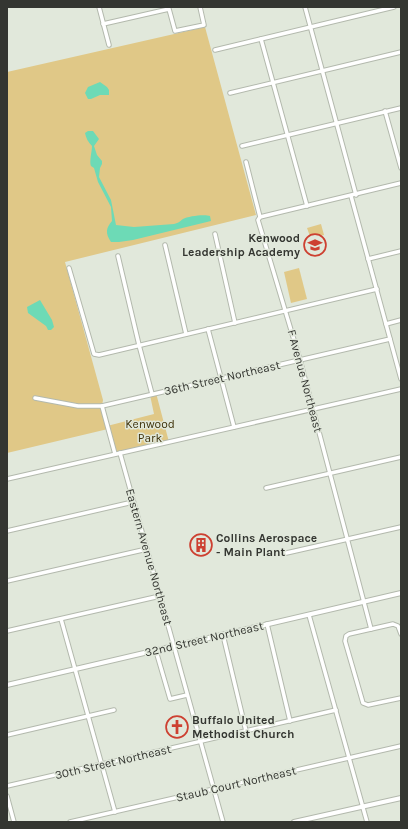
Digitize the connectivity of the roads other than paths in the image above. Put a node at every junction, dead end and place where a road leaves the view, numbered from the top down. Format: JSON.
{"nodes":[{"id":1,"x":99,"y":7,"type":"edge"},
{"id":2,"x":200,"y":7,"type":"edge"},
{"id":3,"x":305,"y":7,"type":"edge"},
{"id":4,"x":394,"y":7,"type":"edge"},
{"id":5,"x":103,"y":24,"type":"junction"},
{"id":6,"x":310,"y":27,"type":"junction"},
{"id":7,"x":261,"y":39,"type":"junction"},
{"id":8,"x":109,"y":45,"type":"dead end"},
{"id":9,"x":215,"y":50,"type":"dead end"},
{"id":10,"x":401,"y":52,"type":"edge"},
{"id":11,"x":322,"y":71,"type":"junction"},
{"id":12,"x":273,"y":83,"type":"junction"},
{"id":13,"x":230,"y":93,"type":"dead end"},
{"id":14,"x":401,"y":108,"type":"edge"},
{"id":15,"x":385,"y":111,"type":"junction"},
{"id":16,"x":336,"y":123,"type":"junction"},
{"id":17,"x":288,"y":135,"type":"junction"},
{"id":18,"x":242,"y":146,"type":"dead end"},
{"id":19,"x":246,"y":162,"type":"dead end"},
{"id":20,"x":401,"y":168,"type":"edge"},
{"id":21,"x":401,"y":184,"type":"edge"},
{"id":22,"x":356,"y":194,"type":"junction"},
{"id":23,"x":351,"y":196,"type":"junction"},
{"id":24,"x":307,"y":206,"type":"junction"},
{"id":25,"x":260,"y":217,"type":"junction"},
{"id":26,"x":214,"y":234,"type":"dead end"},
{"id":27,"x":166,"y":245,"type":"dead end"},
{"id":28,"x":401,"y":251,"type":"edge"},
{"id":29,"x":118,"y":256,"type":"dead end"},
{"id":30,"x":368,"y":259,"type":"junction"},
{"id":31,"x":69,"y":268,"type":"dead end"},
{"id":32,"x":377,"y":289,"type":"junction"},
{"id":33,"x":286,"y":311,"type":"junction"},
{"id":34,"x":401,"y":320,"type":"edge"},
{"id":35,"x":235,"y":323,"type":"junction"},
{"id":36,"x":386,"y":324,"type":"junction"},
{"id":37,"x":208,"y":329,"type":"junction"},
{"id":38,"x":186,"y":334,"type":"junction"},
{"id":39,"x":390,"y":339,"type":"junction"},
{"id":40,"x":138,"y":345,"type":"junction"},
{"id":41,"x":300,"y":360,"type":"junction"},
{"id":42,"x":221,"y":378,"type":"junction"},
{"id":43,"x":401,"y":379,"type":"edge"},
{"id":44,"x":401,"y":389,"type":"edge"},
{"id":45,"x":152,"y":394,"type":"junction"},
{"id":46,"x":36,"y":398,"type":"dead end"},
{"id":47,"x":102,"y":406,"type":"junction"},
{"id":48,"x":313,"y":410,"type":"junction"},
{"id":49,"x":234,"y":427,"type":"junction"},
{"id":50,"x":118,"y":454,"type":"junction"},
{"id":51,"x":401,"y":457,"type":"edge"},
{"id":52,"x":330,"y":473,"type":"junction"},
{"id":53,"x":7,"y":479,"type":"edge"},
{"id":54,"x":266,"y":488,"type":"dead end"},
{"id":55,"x":134,"y":502,"type":"junction"},
{"id":56,"x":401,"y":527,"type":"edge"},
{"id":57,"x":7,"y":531,"type":"edge"},
{"id":58,"x":348,"y":539,"type":"junction"},
{"id":59,"x":147,"y":549,"type":"junction"},
{"id":60,"x":282,"y":554,"type":"dead end"},
{"id":61,"x":7,"y":581,"type":"edge"},
{"id":62,"x":401,"y":593,"type":"edge"},
{"id":63,"x":160,"y":596,"type":"junction"},
{"id":64,"x":364,"y":602,"type":"junction"},
{"id":65,"x":309,"y":615,"type":"junction"},
{"id":66,"x":61,"y":619,"type":"junction"},
{"id":67,"x":267,"y":624,"type":"junction"},
{"id":68,"x":372,"y":628,"type":"junction"},
{"id":69,"x":7,"y":631,"type":"edge"},
{"id":70,"x":401,"y":634,"type":"edge"},
{"id":71,"x":224,"y":635,"type":"junction"},
{"id":72,"x":174,"y":646,"type":"junction"},
{"id":73,"x":156,"y":651,"type":"junction"},
{"id":74,"x":76,"y":669,"type":"junction"},
{"id":75,"x":7,"y":685,"type":"edge"},
{"id":76,"x":187,"y":695,"type":"junction"},
{"id":77,"x":401,"y":698,"type":"edge"},
{"id":78,"x":114,"y":710,"type":"dead end"},
{"id":79,"x":336,"y":710,"type":"junction"},
{"id":80,"x":88,"y":716,"type":"junction"},
{"id":81,"x":290,"y":721,"type":"junction"},
{"id":82,"x":246,"y":731,"type":"junction"},
{"id":83,"x":7,"y":735,"type":"edge"},
{"id":84,"x":200,"y":742,"type":"junction"},
{"id":85,"x":401,"y":746,"type":"edge"},
{"id":86,"x":350,"y":758,"type":"junction"},
{"id":87,"x":102,"y":764,"type":"junction"},
{"id":88,"x":7,"y":786,"type":"edge"},
{"id":89,"x":214,"y":789,"type":"junction"},
{"id":90,"x":7,"y":796,"type":"edge"},
{"id":91,"x":401,"y":798,"type":"edge"},
{"id":92,"x":362,"y":806,"type":"junction"},
{"id":93,"x":115,"y":812,"type":"junction"},
{"id":94,"x":14,"y":822,"type":"edge"},
{"id":95,"x":70,"y":822,"type":"edge"},
{"id":96,"x":223,"y":822,"type":"edge"},
{"id":97,"x":294,"y":822,"type":"edge"},
{"id":98,"x":367,"y":822,"type":"edge"}],
"edges":[{"from":1,"to":5,"type":"street"},
{"from":2,"to":5,"type":"street"},
{"from":3,"to":6,"type":"street"},
{"from":4,"to":6,"type":"street"},
{"from":5,"to":8,"type":"street"},
{"from":6,"to":7,"type":"street"},
{"from":6,"to":11,"type":"street"},
{"from":7,"to":9,"type":"street"},
{"from":7,"to":12,"type":"street"},
{"from":10,"to":11,"type":"street"},
{"from":11,"to":12,"type":"street"},
{"from":11,"to":16,"type":"street"},
{"from":12,"to":13,"type":"street"},
{"from":12,"to":17,"type":"street"},
{"from":14,"to":15,"type":"street"},
{"from":15,"to":16,"type":"street"},
{"from":15,"to":20,"type":"street"},
{"from":16,"to":17,"type":"street"},
{"from":16,"to":22,"type":"street"},
{"from":17,"to":18,"type":"street"},
{"from":17,"to":24,"type":"street"},
{"from":19,"to":25,"type":"street","name":"F Avenue Northeast"},
{"from":21,"to":22,"type":"street"},
{"from":22,"to":23,"type":"street"},
{"from":23,"to":24,"type":"street"},
{"from":23,"to":30,"type":"street"},
{"from":24,"to":25,"type":"street"},
{"from":25,"to":33,"type":"street","name":"F Avenue Northeast"},
{"from":26,"to":35,"type":"street"},
{"from":27,"to":38,"type":"street"},
{"from":28,"to":30,"type":"street"},
{"from":29,"to":40,"type":"street"},
{"from":30,"to":32,"type":"street"},
{"from":31,"to":40,"type":"street"},
{"from":32,"to":33,"type":"street"},
{"from":32,"to":36,"type":"street"},
{"from":33,"to":35,"type":"street"},
{"from":33,"to":41,"type":"street","name":"F Avenue Northeast"},
{"from":34,"to":36,"type":"street"},
{"from":35,"to":37,"type":"street"},
{"from":36,"to":39,"type":"street"},
{"from":37,"to":38,"type":"street"},
{"from":37,"to":42,"type":"street"},
{"from":38,"to":40,"type":"street"},
{"from":39,"to":41,"type":"street","name":"36th Street Northeast"},
{"from":39,"to":43,"type":"street"},
{"from":40,"to":45,"type":"street"},
{"from":41,"to":42,"type":"street","name":"36th Street Northeast"},
{"from":41,"to":48,"type":"street","name":"F Avenue Northeast"},
{"from":42,"to":45,"type":"street","name":"36th Street Northeast"},
{"from":42,"to":49,"type":"street"},
{"from":44,"to":48,"type":"street"},
{"from":45,"to":47,"type":"street","name":"36th Street Northeast"},
{"from":46,"to":47,"type":"street","name":"36th Street Northeast"},
{"from":47,"to":50,"type":"street","name":"Eastern Avenue Northeast"},
{"from":48,"to":49,"type":"street"},
{"from":48,"to":52,"type":"street","name":"F Avenue Northeast"},
{"from":49,"to":50,"type":"street"},
{"from":50,"to":53,"type":"street"},
{"from":50,"to":55,"type":"street","name":"Eastern Avenue Northeast"},
{"from":51,"to":52,"type":"street"},
{"from":52,"to":54,"type":"street"},
{"from":52,"to":58,"type":"street","name":"F Avenue Northeast"},
{"from":55,"to":57,"type":"street"},
{"from":55,"to":59,"type":"street","name":"Eastern Avenue Northeast"},
{"from":56,"to":58,"type":"street"},
{"from":58,"to":60,"type":"street"},
{"from":58,"to":64,"type":"street","name":"F Avenue Northeast"},
{"from":59,"to":61,"type":"street"},
{"from":59,"to":63,"type":"street","name":"Eastern Avenue Northeast"},
{"from":62,"to":64,"type":"main road","name":"32nd Street Northeast"},
{"from":63,"to":66,"type":"street"},
{"from":63,"to":72,"type":"street","name":"Eastern Avenue Northeast"},
{"from":64,"to":65,"type":"main road","name":"32nd Street Northeast"},
{"from":64,"to":68,"type":"street","name":"F Avenue Northeast"},
{"from":65,"to":67,"type":"main road","name":"32nd Street Northeast"},
{"from":65,"to":79,"type":"street"},
{"from":66,"to":69,"type":"street"},
{"from":66,"to":74,"type":"street"},
{"from":67,"to":71,"type":"main road","name":"32nd Street Northeast"},
{"from":67,"to":81,"type":"street"},
{"from":68,"to":70,"type":"street"},
{"from":68,"to":77,"type":"street"},
{"from":71,"to":72,"type":"main road","name":"32nd Street Northeast"},
{"from":71,"to":82,"type":"street"},
{"from":72,"to":73,"type":"main road","name":"32nd Street Northeast"},
{"from":72,"to":76,"type":"street","name":"Eastern Avenue Northeast"},
{"from":73,"to":74,"type":"main road","name":"32nd Street Northeast"},
{"from":73,"to":76,"type":"street"},
{"from":74,"to":75,"type":"main road","name":"32nd Street Northeast"},
{"from":74,"to":80,"type":"street"},
{"from":76,"to":84,"type":"street","name":"Eastern Avenue Northeast"},
{"from":78,"to":80,"type":"street"},
{"from":79,"to":81,"type":"street","name":"30th Street Northeast"},
{"from":79,"to":86,"type":"street"},
{"from":80,"to":83,"type":"street"},
{"from":80,"to":87,"type":"street"},
{"from":81,"to":82,"type":"street","name":"30th Street Northeast"},
{"from":82,"to":84,"type":"street","name":"30th Street Northeast"},
{"from":84,"to":87,"type":"street","name":"30th Street Northeast"},
{"from":84,"to":89,"type":"street","name":"Eastern Avenue Northeast"},
{"from":85,"to":86,"type":"street","name":"Staub Court Northeast"},
{"from":86,"to":89,"type":"street","name":"Staub Court Northeast"},
{"from":86,"to":92,"type":"street"},
{"from":87,"to":88,"type":"street","name":"30th Street Northeast"},
{"from":87,"to":93,"type":"street"},
{"from":89,"to":93,"type":"street","name":"Staub Court Northeast"},
{"from":89,"to":96,"type":"street","name":"Eastern Avenue Northeast"},
{"from":90,"to":94,"type":"street"},
{"from":91,"to":92,"type":"main road"},
{"from":92,"to":97,"type":"main road"},
{"from":92,"to":98,"type":"street"},
{"from":93,"to":95,"type":"street","name":"Staub Court Northeast"}]}
